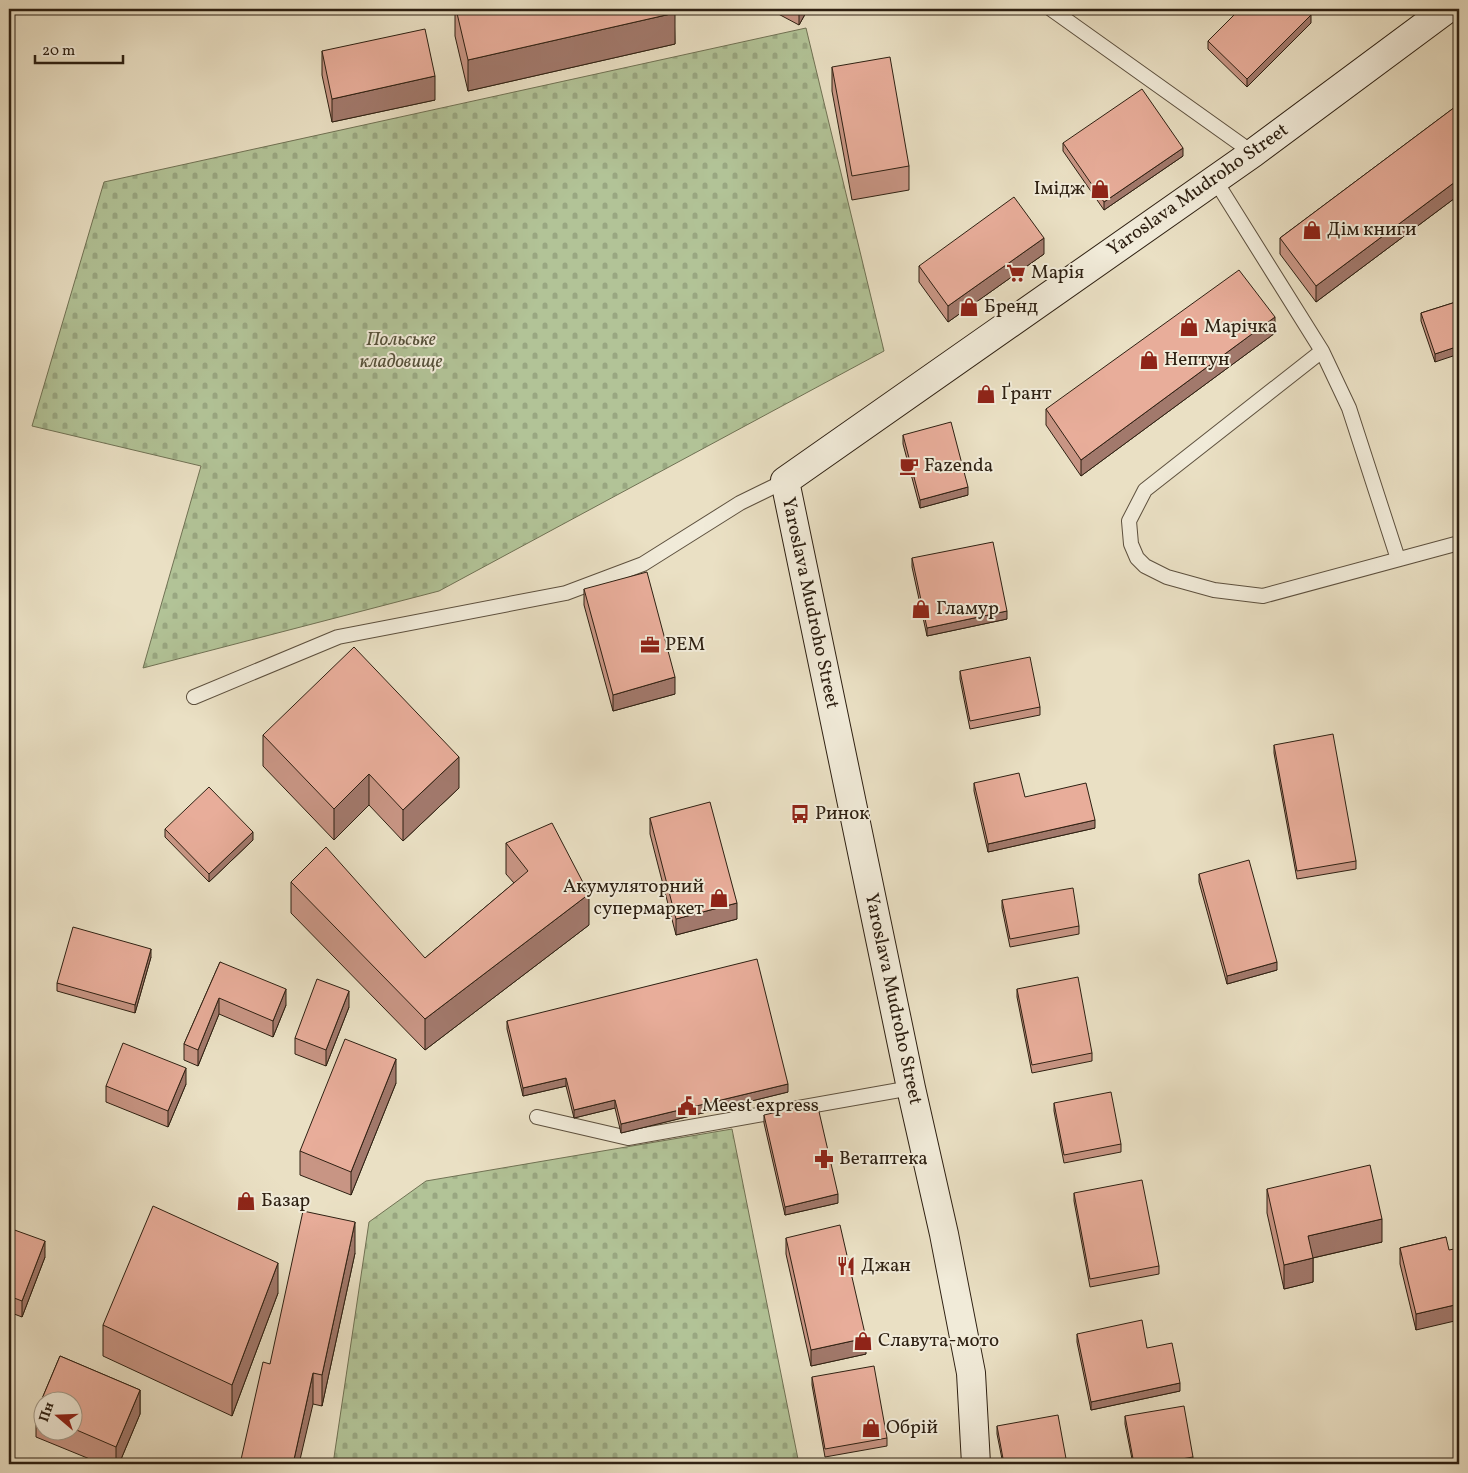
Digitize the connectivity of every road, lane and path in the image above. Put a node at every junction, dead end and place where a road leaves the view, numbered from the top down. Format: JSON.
{"nodes":[{"id":1,"x":1052,"y":9,"type":"edge"},
{"id":2,"x":1447,"y":9,"type":"edge"},
{"id":3,"x":1254,"y":153,"type":"junction"},
{"id":4,"x":1215,"y":180,"type":"junction"},
{"id":5,"x":1322,"y":351,"type":"junction"},
{"id":6,"x":785,"y":481,"type":"junction"},
{"id":7,"x":1459,"y":543,"type":"edge"},
{"id":8,"x":1398,"y":559,"type":"junction"},
{"id":9,"x":194,"y":697,"type":"dead end"},
{"id":10,"x":911,"y":1088,"type":"junction"},
{"id":11,"x":536,"y":1117,"type":"dead end"},
{"id":12,"x":976,"y":1464,"type":"edge"}],
"edges":[{"from":1,"to":3,"type":"lane"},
{"from":2,"to":3,"type":"street","name":"Yaroslava Mudroho Street"},
{"from":3,"to":4,"type":"street","name":"Yaroslava Mudroho Street"},
{"from":4,"to":5,"type":"lane"},
{"from":4,"to":6,"type":"street","name":"Yaroslava Mudroho Street"},
{"from":5,"to":8,"type":"lane"},
{"from":5,"to":8,"type":"lane"},
{"from":6,"to":9,"type":"lane"},
{"from":6,"to":10,"type":"street","name":"Yaroslava Mudroho Street"},
{"from":7,"to":8,"type":"lane"},
{"from":10,"to":11,"type":"lane"},
{"from":10,"to":12,"type":"street","name":"Yaroslava Mudroho Street"}]}
